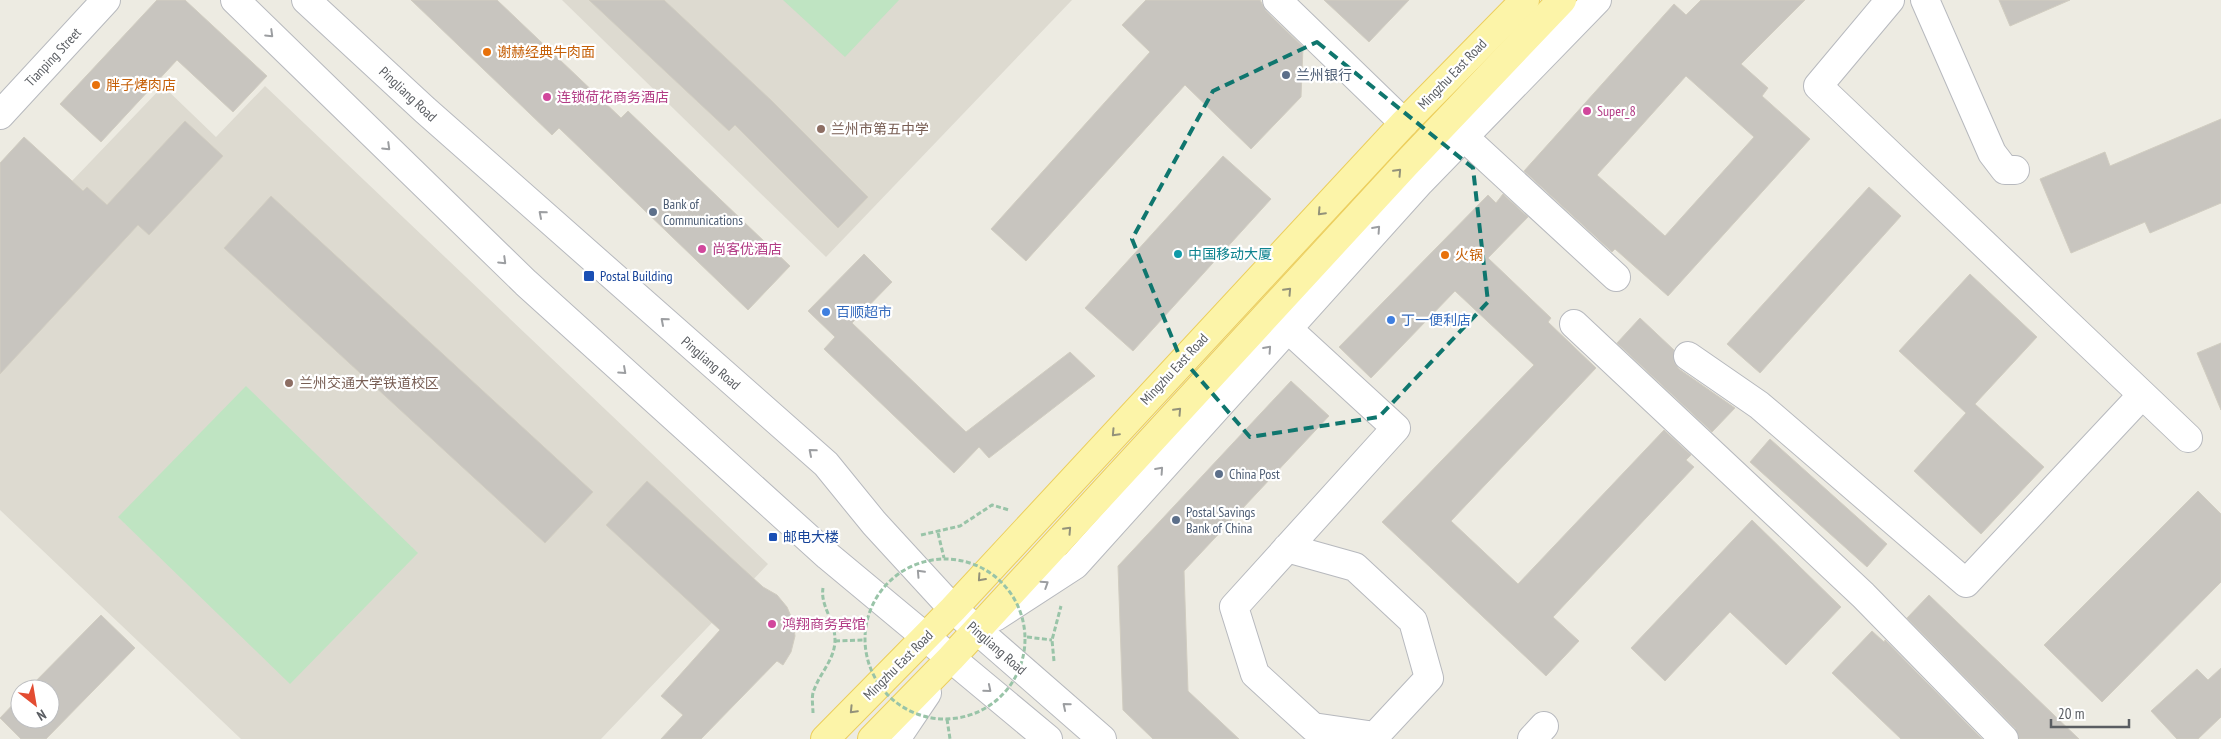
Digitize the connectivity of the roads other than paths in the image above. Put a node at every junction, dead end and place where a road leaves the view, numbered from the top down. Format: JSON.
{"nodes":[{"id":1,"x":106,"y":0,"type":"edge"},
{"id":2,"x":235,"y":0,"type":"edge"},
{"id":3,"x":306,"y":0,"type":"edge"},
{"id":4,"x":1277,"y":0,"type":"edge"},
{"id":5,"x":1525,"y":0,"type":"edge"},
{"id":6,"x":1562,"y":0,"type":"edge"},
{"id":7,"x":1597,"y":0,"type":"edge"},
{"id":8,"x":1890,"y":0,"type":"edge"},
{"id":9,"x":1925,"y":0,"type":"edge"},
{"id":10,"x":0,"y":115,"type":"edge"},
{"id":11,"x":1404,"y":123,"type":"junction"},
{"id":12,"x":1464,"y":137,"type":"junction"},
{"id":13,"x":2015,"y":170,"type":"dead end"},
{"id":14,"x":1616,"y":277,"type":"dead end"},
{"id":15,"x":1574,"y":324,"type":"dead end"},
{"id":16,"x":1287,"y":328,"type":"junction"},
{"id":17,"x":1688,"y":356,"type":"dead end"},
{"id":18,"x":2142,"y":395,"type":"junction"},
{"id":19,"x":2188,"y":438,"type":"dead end"},
{"id":20,"x":1287,"y":548,"type":"junction"},
{"id":21,"x":953,"y":609,"type":"junction"},
{"id":22,"x":975,"y":630,"type":"junction"},
{"id":23,"x":924,"y":638,"type":"junction"},
{"id":24,"x":951,"y":658,"type":"junction"},
{"id":25,"x":819,"y":729,"type":"edge"},
{"id":26,"x":872,"y":739,"type":"edge"},
{"id":27,"x":896,"y":739,"type":"edge"},
{"id":28,"x":1048,"y":739,"type":"edge"},
{"id":29,"x":1102,"y":739,"type":"edge"},
{"id":30,"x":2004,"y":739,"type":"edge"}],
"edges":[{"from":1,"to":10,"type":"street","name":"Tianping Street"},
{"from":2,"to":23,"type":"street","one_way":true},
{"from":21,"to":3,"type":"street","name":"Pingliang Road","one_way":true},
{"from":4,"to":11,"type":"street"},
{"from":5,"to":11,"type":"main road","name":"Mingzhu East Road"},
{"from":22,"to":6,"type":"main road","name":"Mingzhu East Road","one_way":true},
{"from":7,"to":12,"type":"street","name":"Mingzhu East Road"},
{"from":8,"to":18,"type":"street"},
{"from":9,"to":13,"type":"street"},
{"from":11,"to":21,"type":"main road","name":"Mingzhu East Road","one_way":true},
{"from":12,"to":14,"type":"street"},
{"from":16,"to":12,"type":"street","name":"Mingzhu East Road","one_way":true},
{"from":15,"to":30,"type":"street"},
{"from":16,"to":20,"type":"street"},
{"from":22,"to":16,"type":"street","name":"Mingzhu East Road","one_way":true},
{"from":17,"to":18,"type":"street"},
{"from":18,"to":19,"type":"street"},
{"from":20,"to":20,"type":"street"},
{"from":21,"to":22,"type":"street","name":"Pingliang Road"},
{"from":21,"to":23,"type":"main road","name":"Mingzhu East Road"},
{"from":22,"to":24,"type":"main road","name":"Mingzhu East Road"},
{"from":29,"to":22,"type":"street","name":"Pingliang Road","one_way":true},
{"from":23,"to":24,"type":"street"},
{"from":23,"to":25,"type":"main road","name":"Mingzhu East Road","one_way":true},
{"from":24,"to":26,"type":"main road","name":"Mingzhu East Road"},
{"from":24,"to":27,"type":"street","name":"Mingzhu East Road"},
{"from":24,"to":28,"type":"street","one_way":true}]}
